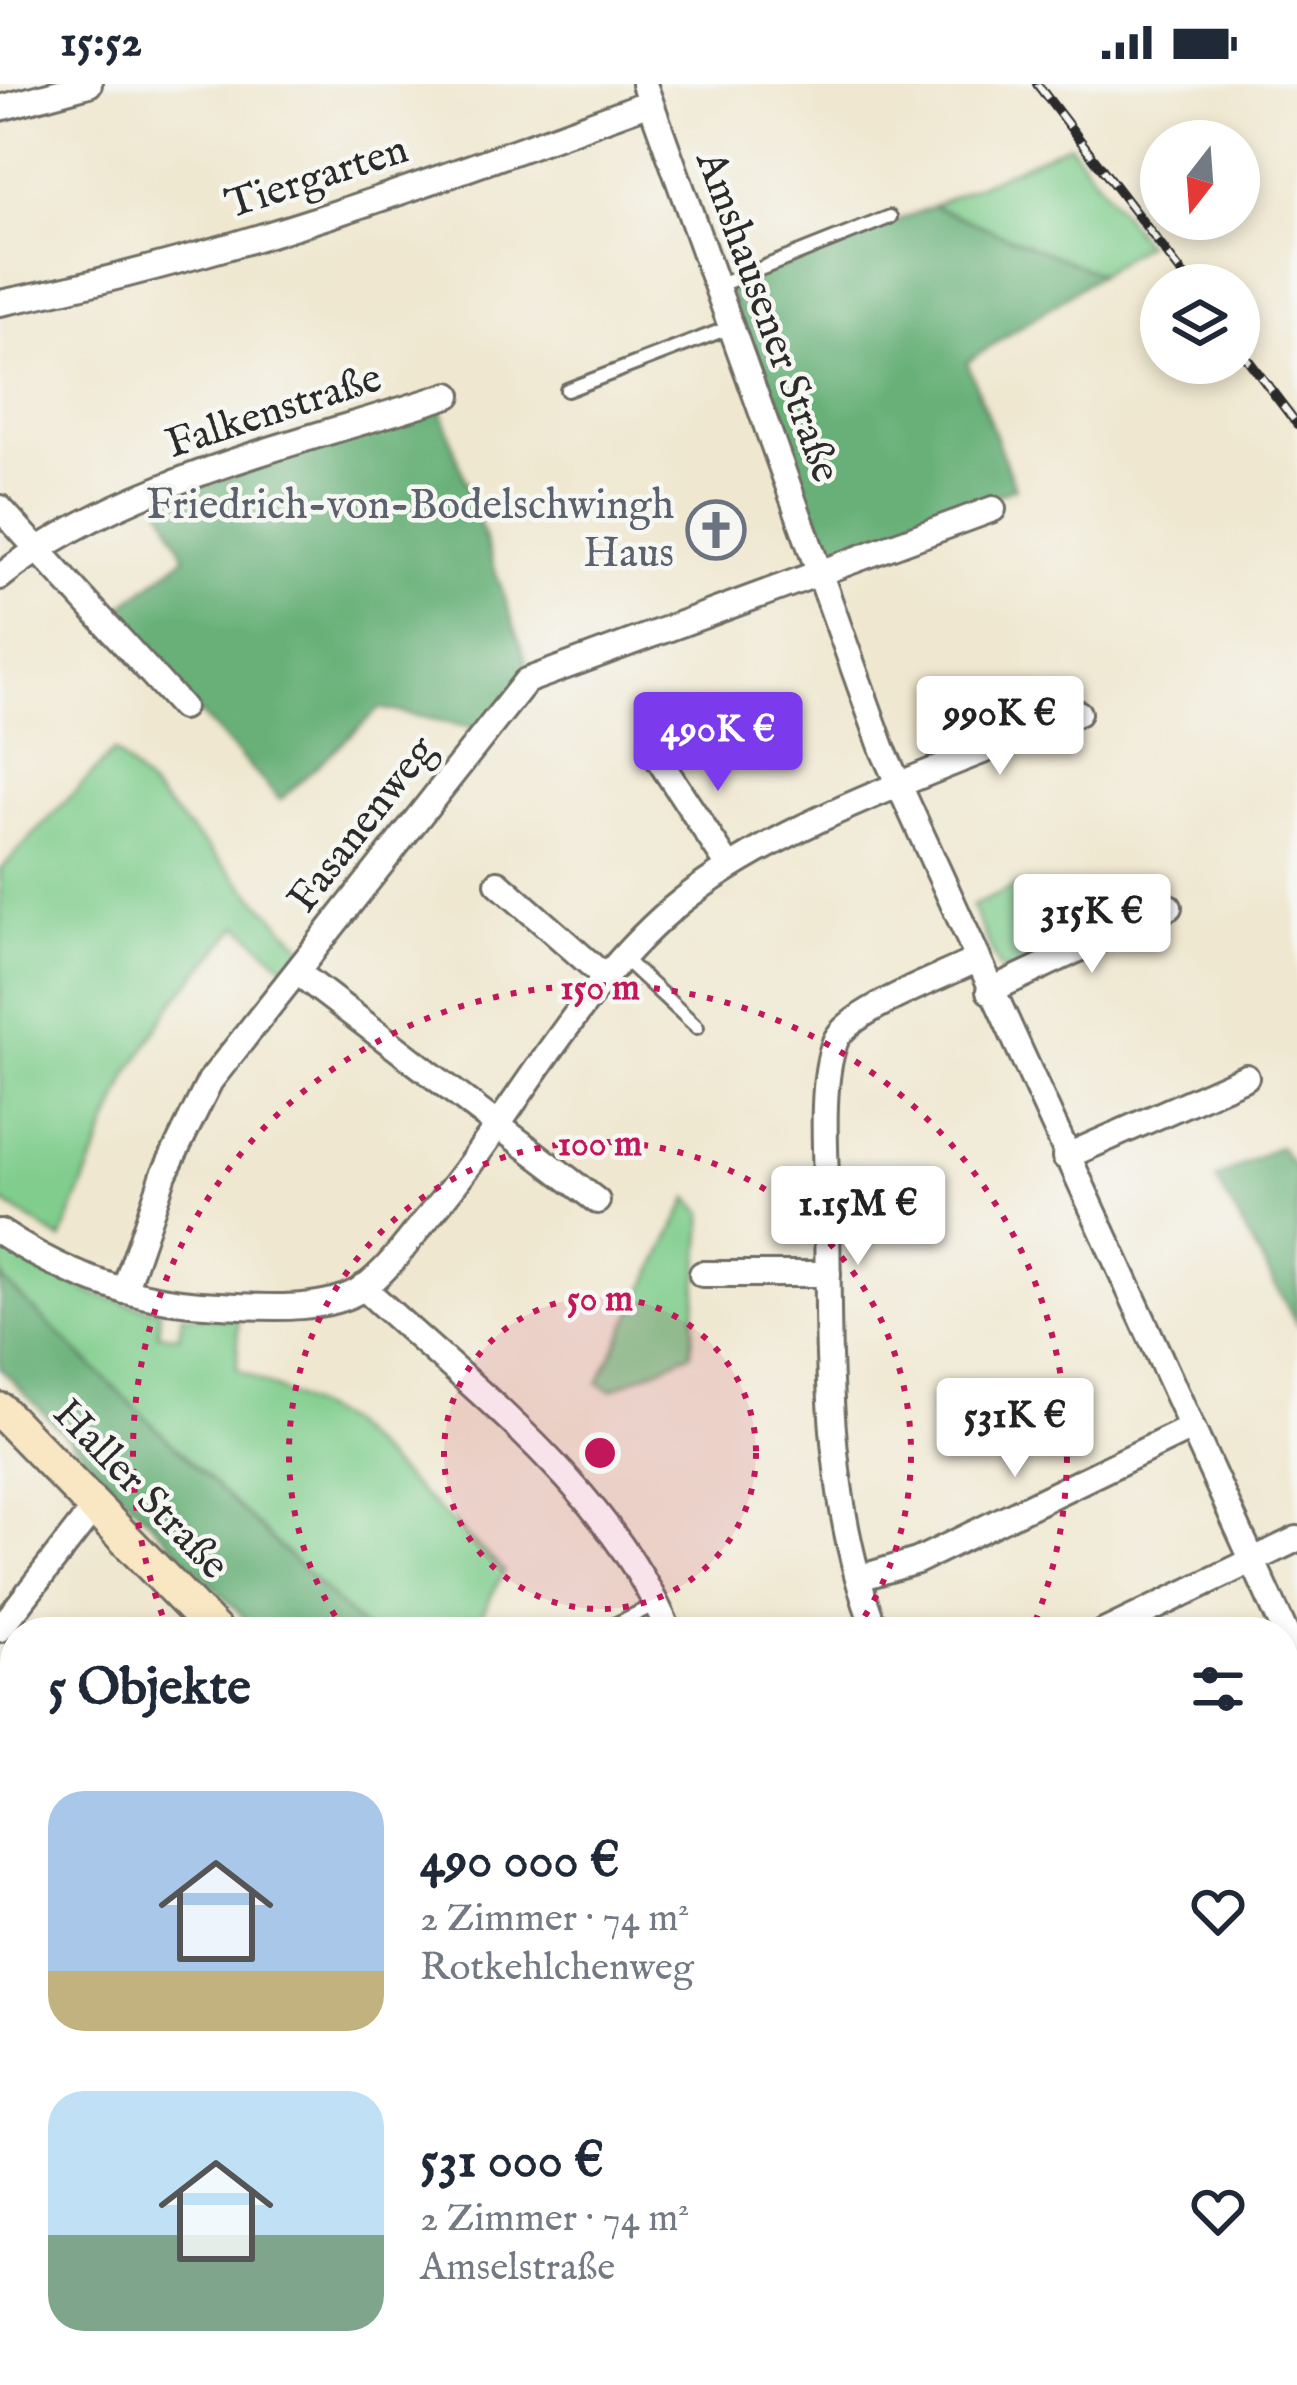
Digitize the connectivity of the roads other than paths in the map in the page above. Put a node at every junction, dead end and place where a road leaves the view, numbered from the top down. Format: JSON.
{"nodes":[{"id":1,"x":88,"y":84,"type":"edge"},
{"id":2,"x":647,"y":93,"type":"edge"},
{"id":3,"x":0,"y":108,"type":"edge"},
{"id":4,"x":890,"y":217,"type":"dead end"},
{"id":5,"x":716,"y":286,"type":"junction"},
{"id":6,"x":0,"y":303,"type":"edge"},
{"id":7,"x":730,"y":327,"type":"junction"},
{"id":8,"x":567,"y":390,"type":"dead end"},
{"id":9,"x":448,"y":395,"type":"dead end"},
{"id":10,"x":0,"y":508,"type":"edge"},
{"id":11,"x":993,"y":509,"type":"dead end"},
{"id":12,"x":39,"y":546,"type":"junction"},
{"id":13,"x":818,"y":575,"type":"junction"},
{"id":14,"x":0,"y":577,"type":"edge"},
{"id":15,"x":182,"y":707,"type":"dead end"},
{"id":16,"x":1078,"y":713,"type":"dead end"},
{"id":17,"x":657,"y":757,"type":"dead end"},
{"id":18,"x":899,"y":788,"type":"junction"},
{"id":19,"x":728,"y":865,"type":"junction"},
{"id":20,"x":498,"y":883,"type":"dead end"},
{"id":21,"x":1169,"y":907,"type":"dead end"},
{"id":22,"x":623,"y":958,"type":"junction"},
{"id":23,"x":976,"y":961,"type":"junction"},
{"id":24,"x":297,"y":972,"type":"junction"},
{"id":25,"x":606,"y":979,"type":"junction"},
{"id":26,"x":989,"y":991,"type":"junction"},
{"id":27,"x":697,"y":1027,"type":"dead end"},
{"id":28,"x":1246,"y":1077,"type":"dead end"},
{"id":29,"x":496,"y":1129,"type":"junction"},
{"id":30,"x":1065,"y":1157,"type":"junction"},
{"id":31,"x":597,"y":1201,"type":"dead end"},
{"id":32,"x":0,"y":1232,"type":"edge"},
{"id":33,"x":702,"y":1274,"type":"dead end"},
{"id":34,"x":828,"y":1274,"type":"junction"},
{"id":35,"x":363,"y":1288,"type":"junction"},
{"id":36,"x":124,"y":1291,"type":"junction"},
{"id":37,"x":0,"y":1410,"type":"edge"},
{"id":38,"x":1189,"y":1429,"type":"junction"},
{"id":39,"x":94,"y":1508,"type":"junction"},
{"id":40,"x":1297,"y":1539,"type":"edge"},
{"id":41,"x":1252,"y":1561,"type":"junction"},
{"id":42,"x":859,"y":1578,"type":"junction"},
{"id":43,"x":657,"y":1604,"type":"junction"},
{"id":44,"x":9,"y":1617,"type":"edge"},
{"id":45,"x":201,"y":1617,"type":"edge"},
{"id":46,"x":631,"y":1617,"type":"edge"},
{"id":47,"x":663,"y":1617,"type":"edge"},
{"id":48,"x":871,"y":1617,"type":"edge"},
{"id":49,"x":1135,"y":1617,"type":"edge"},
{"id":50,"x":1278,"y":1617,"type":"edge"}],
"edges":[{"from":1,"to":3,"type":"street"},
{"from":2,"to":5,"type":"street","name":"Amshausener Straße"},
{"from":2,"to":6,"type":"street","name":"Tiergarten"},
{"from":4,"to":5,"type":"lane"},
{"from":5,"to":7,"type":"street","name":"Amshausener Straße"},
{"from":7,"to":8,"type":"lane"},
{"from":7,"to":13,"type":"street","name":"Amshausener Straße"},
{"from":9,"to":12,"type":"street","name":"Falkenstraße"},
{"from":10,"to":12,"type":"street"},
{"from":11,"to":13,"type":"street"},
{"from":12,"to":14,"type":"street","name":"Falkenstraße"},
{"from":12,"to":15,"type":"street"},
{"from":13,"to":18,"type":"street","name":"Amshausener Straße"},
{"from":13,"to":24,"type":"street","name":"Fasanenweg"},
{"from":16,"to":18,"type":"street"},
{"from":17,"to":19,"type":"street"},
{"from":18,"to":19,"type":"street"},
{"from":18,"to":23,"type":"street","name":"Amshausener Straße"},
{"from":19,"to":22,"type":"street"},
{"from":20,"to":25,"type":"street"},
{"from":21,"to":26,"type":"street"},
{"from":22,"to":25,"type":"street"},
{"from":22,"to":27,"type":"lane"},
{"from":23,"to":26,"type":"street","name":"Amshausener Straße"},
{"from":23,"to":34,"type":"street"},
{"from":24,"to":29,"type":"street"},
{"from":24,"to":36,"type":"street","name":"Fasanenweg"},
{"from":25,"to":29,"type":"street"},
{"from":26,"to":30,"type":"street","name":"Amshausener Straße"},
{"from":28,"to":30,"type":"street"},
{"from":29,"to":31,"type":"street"},
{"from":29,"to":35,"type":"street"},
{"from":30,"to":38,"type":"street","name":"Amshausener Straße"},
{"from":32,"to":36,"type":"street"},
{"from":33,"to":34,"type":"street"},
{"from":34,"to":42,"type":"street"},
{"from":35,"to":36,"type":"street"},
{"from":35,"to":43,"type":"street"},
{"from":37,"to":39,"type":"main road","name":"Haller Straße"},
{"from":38,"to":41,"type":"street","name":"Amshausener Straße"},
{"from":38,"to":42,"type":"street"},
{"from":39,"to":44,"type":"street"},
{"from":39,"to":45,"type":"main road","name":"Haller Straße"},
{"from":40,"to":41,"type":"street"},
{"from":41,"to":49,"type":"street"},
{"from":41,"to":50,"type":"street","name":"Amshausener Straße"},
{"from":42,"to":48,"type":"street"},
{"from":43,"to":46,"type":"lane"},
{"from":43,"to":47,"type":"street"}]}
